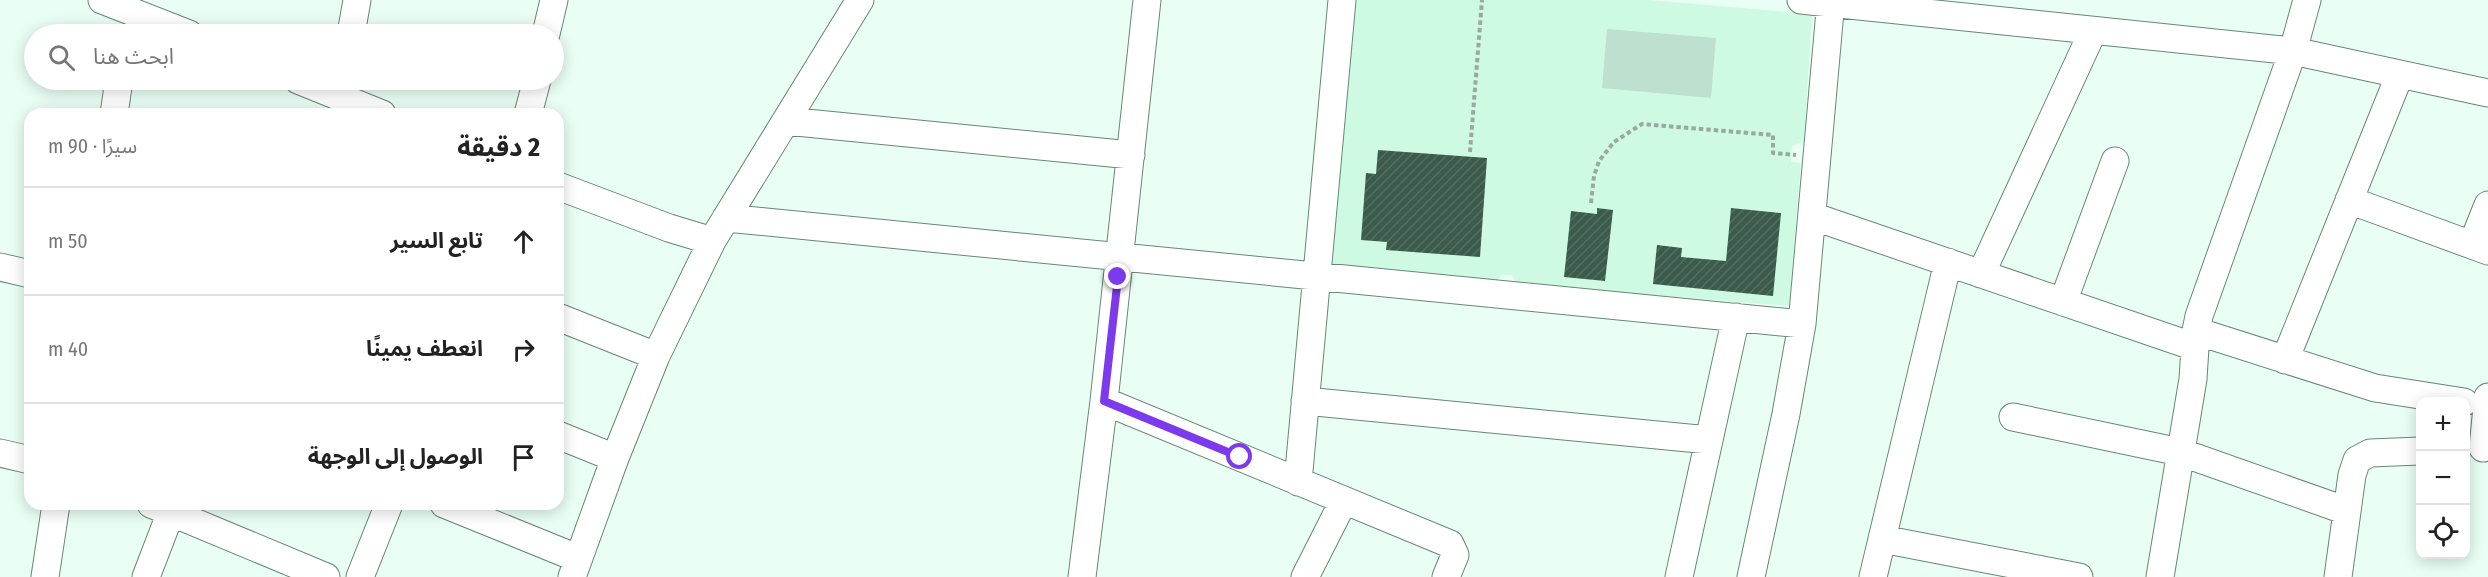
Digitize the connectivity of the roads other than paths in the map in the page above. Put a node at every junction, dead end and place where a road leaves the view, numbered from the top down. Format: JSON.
{"nodes":[{"id":1,"x":102,"y":0,"type":"edge"},
{"id":2,"x":357,"y":0,"type":"edge"},
{"id":3,"x":554,"y":0,"type":"edge"},
{"id":4,"x":861,"y":0,"type":"edge"},
{"id":5,"x":1147,"y":0,"type":"edge"},
{"id":6,"x":1342,"y":0,"type":"edge"},
{"id":7,"x":1801,"y":0,"type":"edge"},
{"id":8,"x":2307,"y":0,"type":"edge"},
{"id":9,"x":1831,"y":1,"type":"edge"},
{"id":10,"x":2012,"y":11,"type":"edge"},
{"id":11,"x":127,"y":22,"type":"edge"},
{"id":12,"x":353,"y":24,"type":"edge"},
{"id":13,"x":548,"y":24,"type":"edge"},
{"id":14,"x":2093,"y":31,"type":"junction"},
{"id":15,"x":2294,"y":51,"type":"junction"},
{"id":16,"x":2400,"y":74,"type":"junction"},
{"id":17,"x":118,"y":90,"type":"edge"},
{"id":18,"x":321,"y":90,"type":"edge"},
{"id":19,"x":534,"y":90,"type":"edge"},
{"id":20,"x":2488,"y":93,"type":"edge"},
{"id":21,"x":335,"y":96,"type":"edge"},
{"id":22,"x":115,"y":108,"type":"edge"},
{"id":23,"x":366,"y":108,"type":"edge"},
{"id":24,"x":530,"y":108,"type":"edge"},
{"id":25,"x":786,"y":121,"type":"junction"},
{"id":26,"x":1131,"y":155,"type":"junction"},
{"id":27,"x":2115,"y":161,"type":"dead end"},
{"id":28,"x":564,"y":188,"type":"edge"},
{"id":29,"x":2349,"y":200,"type":"junction"},
{"id":30,"x":2488,"y":205,"type":"edge"},
{"id":31,"x":1812,"y":216,"type":"junction"},
{"id":32,"x":726,"y":218,"type":"junction"},
{"id":33,"x":712,"y":241,"type":"junction"},
{"id":34,"x":2480,"y":248,"type":"edge"},
{"id":35,"x":1120,"y":256,"type":"junction"},
{"id":36,"x":1948,"y":262,"type":"junction"},
{"id":37,"x":0,"y":267,"type":"edge"},
{"id":38,"x":24,"y":273,"type":"edge"},
{"id":39,"x":1981,"y":274,"type":"junction"},
{"id":40,"x":1316,"y":276,"type":"junction"},
{"id":41,"x":2063,"y":302,"type":"junction"},
{"id":42,"x":1736,"y":317,"type":"junction"},
{"id":43,"x":564,"y":318,"type":"edge"},
{"id":44,"x":1802,"y":324,"type":"junction"},
{"id":45,"x":2195,"y":339,"type":"junction"},
{"id":46,"x":656,"y":356,"type":"junction"},
{"id":47,"x":2285,"y":360,"type":"junction"},
{"id":48,"x":2433,"y":397,"type":"edge"},
{"id":49,"x":2488,"y":397,"type":"edge"},
{"id":50,"x":1104,"y":401,"type":"junction"},
{"id":51,"x":1305,"y":401,"type":"junction"},
{"id":52,"x":2470,"y":402,"type":"edge"},
{"id":53,"x":2487,"y":404,"type":"edge"},
{"id":54,"x":2013,"y":417,"type":"dead end"},
{"id":55,"x":564,"y":437,"type":"edge"},
{"id":56,"x":1709,"y":440,"type":"junction"},
{"id":57,"x":2479,"y":448,"type":"edge"},
{"id":58,"x":2416,"y":451,"type":"edge"},
{"id":59,"x":2180,"y":452,"type":"junction"},
{"id":60,"x":0,"y":453,"type":"edge"},
{"id":61,"x":615,"y":458,"type":"junction"},
{"id":62,"x":24,"y":459,"type":"edge"},
{"id":63,"x":1298,"y":482,"type":"junction"},
{"id":64,"x":1344,"y":500,"type":"junction"},
{"id":65,"x":55,"y":510,"type":"edge"},
{"id":66,"x":164,"y":510,"type":"edge"},
{"id":67,"x":172,"y":510,"type":"edge"},
{"id":68,"x":387,"y":510,"type":"edge"},
{"id":69,"x":456,"y":510,"type":"edge"},
{"id":70,"x":2347,"y":511,"type":"junction"},
{"id":71,"x":1882,"y":539,"type":"junction"},
{"id":72,"x":574,"y":568,"type":"edge"},
{"id":73,"x":2164,"y":576,"type":"edge"},
{"id":74,"x":45,"y":577,"type":"edge"},
{"id":75,"x":146,"y":577,"type":"edge"},
{"id":76,"x":326,"y":577,"type":"edge"},
{"id":77,"x":360,"y":577,"type":"edge"},
{"id":78,"x":1082,"y":577,"type":"edge"},
{"id":79,"x":1305,"y":577,"type":"edge"},
{"id":80,"x":1446,"y":577,"type":"edge"},
{"id":81,"x":1679,"y":577,"type":"edge"},
{"id":82,"x":1750,"y":577,"type":"edge"},
{"id":83,"x":1873,"y":577,"type":"edge"},
{"id":84,"x":2079,"y":577,"type":"edge"},
{"id":85,"x":2338,"y":577,"type":"edge"}],
"edges":[{"from":1,"to":11,"type":"street"},
{"from":2,"to":12,"type":"street"},
{"from":3,"to":13,"type":"street"},
{"from":4,"to":25,"type":"street"},
{"from":5,"to":26,"type":"street"},
{"from":6,"to":40,"type":"street"},
{"from":7,"to":9,"type":"street"},
{"from":8,"to":15,"type":"street"},
{"from":9,"to":10,"type":"street"},
{"from":9,"to":31,"type":"street"},
{"from":10,"to":14,"type":"street"},
{"from":14,"to":15,"type":"street"},
{"from":14,"to":39,"type":"street"},
{"from":15,"to":16,"type":"street"},
{"from":15,"to":45,"type":"street"},
{"from":16,"to":20,"type":"street"},
{"from":16,"to":29,"type":"street"},
{"from":17,"to":22,"type":"street"},
{"from":18,"to":21,"type":"street"},
{"from":19,"to":24,"type":"street"},
{"from":21,"to":23,"type":"street"},
{"from":25,"to":26,"type":"street"},
{"from":25,"to":32,"type":"street"},
{"from":26,"to":35,"type":"street"},
{"from":27,"to":41,"type":"street"},
{"from":28,"to":33,"type":"street"},
{"from":29,"to":34,"type":"street"},
{"from":29,"to":47,"type":"street"},
{"from":30,"to":34,"type":"street"},
{"from":31,"to":36,"type":"street"},
{"from":31,"to":44,"type":"street"},
{"from":32,"to":33,"type":"street"},
{"from":32,"to":35,"type":"street"},
{"from":33,"to":46,"type":"street"},
{"from":35,"to":40,"type":"street"},
{"from":35,"to":50,"type":"street"},
{"from":36,"to":39,"type":"street"},
{"from":36,"to":71,"type":"street"},
{"from":37,"to":38,"type":"street"},
{"from":39,"to":41,"type":"street"},
{"from":40,"to":42,"type":"street"},
{"from":40,"to":51,"type":"street"},
{"from":41,"to":45,"type":"street"},
{"from":42,"to":44,"type":"street"},
{"from":42,"to":56,"type":"street"},
{"from":43,"to":46,"type":"street"},
{"from":44,"to":82,"type":"street"},
{"from":45,"to":47,"type":"street"},
{"from":45,"to":59,"type":"street"},
{"from":46,"to":61,"type":"street"},
{"from":47,"to":48,"type":"street"},
{"from":49,"to":53,"type":"street"},
{"from":50,"to":63,"type":"street"},
{"from":50,"to":78,"type":"street"},
{"from":51,"to":56,"type":"street"},
{"from":51,"to":63,"type":"street"},
{"from":52,"to":53,"type":"street"},
{"from":53,"to":57,"type":"street"},
{"from":54,"to":59,"type":"street"},
{"from":55,"to":61,"type":"street"},
{"from":56,"to":81,"type":"street"},
{"from":58,"to":70,"type":"street"},
{"from":59,"to":70,"type":"street"},
{"from":59,"to":73,"type":"street"},
{"from":60,"to":62,"type":"street"},
{"from":61,"to":72,"type":"street"},
{"from":63,"to":64,"type":"street"},
{"from":64,"to":79,"type":"street"},
{"from":64,"to":80,"type":"street"},
{"from":65,"to":74,"type":"street"},
{"from":66,"to":75,"type":"street"},
{"from":67,"to":76,"type":"street"},
{"from":68,"to":77,"type":"street"},
{"from":69,"to":72,"type":"street"},
{"from":70,"to":85,"type":"street"},
{"from":71,"to":83,"type":"street"},
{"from":71,"to":84,"type":"street"}]}
